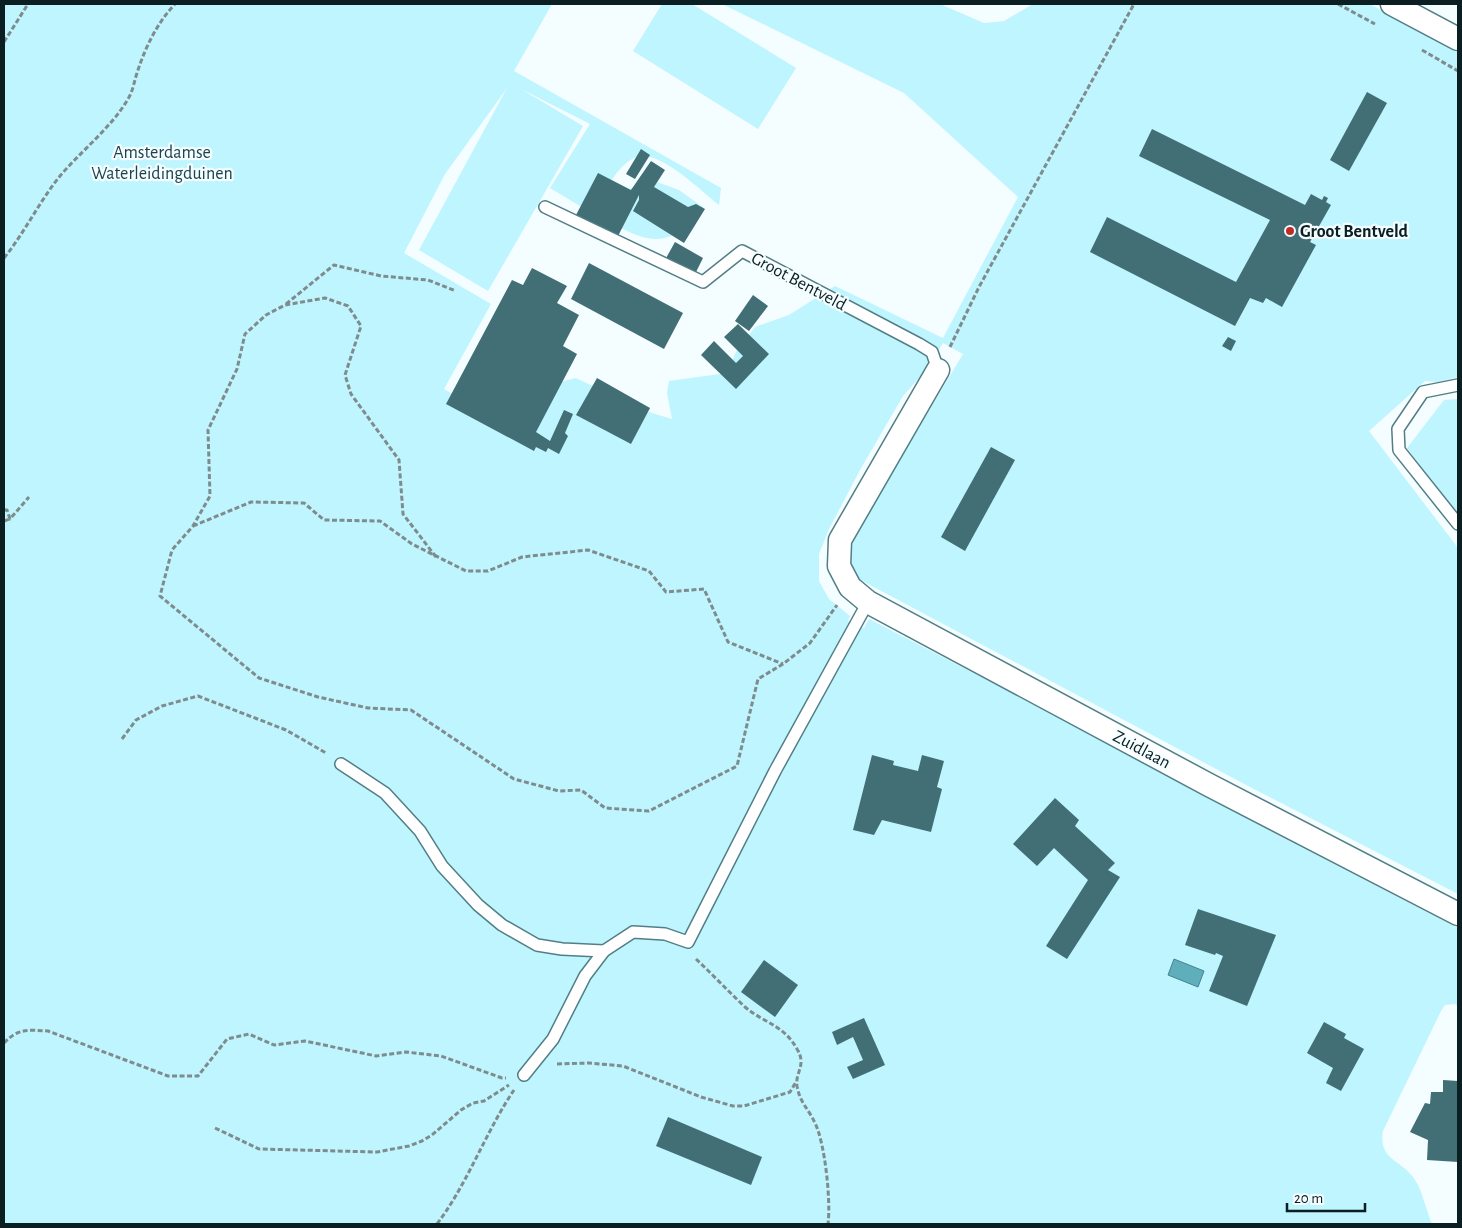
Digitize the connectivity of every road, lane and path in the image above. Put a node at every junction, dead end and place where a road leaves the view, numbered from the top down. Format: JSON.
{"nodes":[{"id":1,"x":28,"y":4,"type":"edge"},
{"id":2,"x":175,"y":4,"type":"edge"},
{"id":3,"x":1134,"y":4,"type":"edge"},
{"id":4,"x":1392,"y":4,"type":"edge"},
{"id":5,"x":1458,"y":39,"type":"edge"},
{"id":6,"x":4,"y":42,"type":"edge"},
{"id":7,"x":545,"y":207,"type":"dead end"},
{"id":8,"x":4,"y":258,"type":"edge"},
{"id":9,"x":456,"y":291,"type":"dead end"},
{"id":10,"x":285,"y":305,"type":"junction"},
{"id":11,"x":938,"y":370,"type":"junction"},
{"id":12,"x":1458,"y":385,"type":"edge"},
{"id":13,"x":29,"y":497,"type":"dead end"},
{"id":14,"x":4,"y":510,"type":"edge"},
{"id":15,"x":10,"y":520,"type":"junction"},
{"id":16,"x":4,"y":522,"type":"edge"},
{"id":17,"x":1458,"y":524,"type":"edge"},
{"id":18,"x":193,"y":526,"type":"junction"},
{"id":19,"x":436,"y":557,"type":"junction"},
{"id":20,"x":850,"y":586,"type":"junction"},
{"id":21,"x":868,"y":602,"type":"junction"},
{"id":22,"x":783,"y":664,"type":"junction"},
{"id":23,"x":122,"y":739,"type":"dead end"},
{"id":24,"x":341,"y":764,"type":"joint"},
{"id":25,"x":1458,"y":914,"type":"edge"},
{"id":26,"x":688,"y":942,"type":"junction"},
{"id":27,"x":604,"y":951,"type":"junction"},
{"id":28,"x":4,"y":1043,"type":"edge"},
{"id":29,"x":524,"y":1075,"type":"junction"},
{"id":30,"x":796,"y":1082,"type":"junction"},
{"id":31,"x":215,"y":1128,"type":"dead end"},
{"id":32,"x":437,"y":1224,"type":"edge"},
{"id":33,"x":828,"y":1224,"type":"edge"}],
"edges":[{"from":1,"to":6,"type":"path"},
{"from":2,"to":8,"type":"path"},
{"from":3,"to":11,"type":"path"},
{"from":4,"to":5,"type":"street"},
{"from":7,"to":11,"type":"lane","name":"Groot Bentveld"},
{"from":9,"to":10,"type":"path"},
{"from":10,"to":18,"type":"path"},
{"from":10,"to":19,"type":"path"},
{"from":11,"to":20,"type":"street","name":"Zuidlaan"},
{"from":12,"to":17,"type":"lane"},
{"from":13,"to":15,"type":"path"},
{"from":14,"to":15,"type":"path"},
{"from":15,"to":16,"type":"path"},
{"from":18,"to":19,"type":"path"},
{"from":18,"to":22,"type":"path"},
{"from":19,"to":22,"type":"path"},
{"from":20,"to":21,"type":"street","name":"Zuidlaan"},
{"from":20,"to":22,"type":"path"},
{"from":21,"to":25,"type":"street","name":"Zuidlaan"},
{"from":21,"to":26,"type":"lane"},
{"from":23,"to":24,"type":"path"},
{"from":24,"to":27,"type":"lane"},
{"from":26,"to":27,"type":"lane"},
{"from":26,"to":30,"type":"path"},
{"from":27,"to":29,"type":"lane"},
{"from":28,"to":29,"type":"path"},
{"from":29,"to":30,"type":"path"},
{"from":29,"to":31,"type":"path"},
{"from":29,"to":32,"type":"path"},
{"from":30,"to":33,"type":"path"}]}
